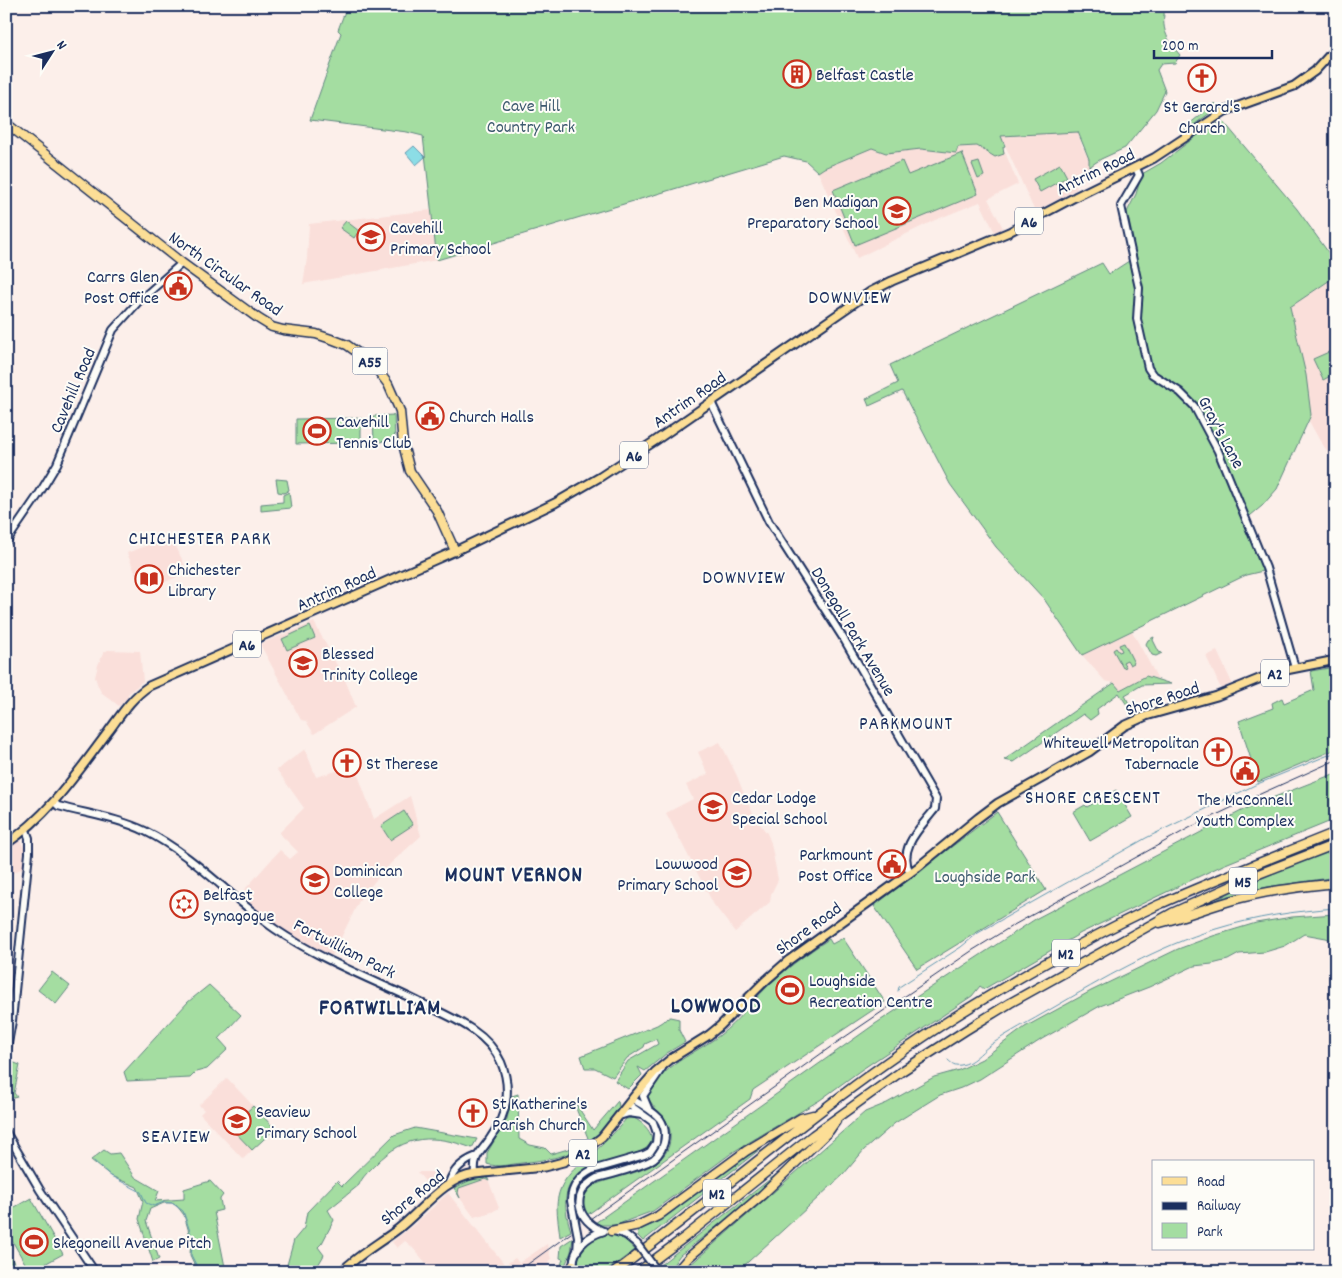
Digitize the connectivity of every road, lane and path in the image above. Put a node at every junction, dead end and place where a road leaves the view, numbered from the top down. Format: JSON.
{"nodes":[{"id":1,"x":1336,"y":48,"type":"edge"},
{"id":2,"x":6,"y":123,"type":"edge"},
{"id":3,"x":1136,"y":168,"type":"junction"},
{"id":4,"x":182,"y":263,"type":"junction"},
{"id":5,"x":711,"y":402,"type":"junction"},
{"id":6,"x":6,"y":542,"type":"edge"},
{"id":7,"x":455,"y":552,"type":"junction"},
{"id":8,"x":1336,"y":660,"type":"edge"},
{"id":9,"x":1295,"y":668,"type":"junction"},
{"id":10,"x":54,"y":802,"type":"junction"},
{"id":11,"x":66,"y":808,"type":"junction"},
{"id":12,"x":44,"y":813,"type":"junction"},
{"id":13,"x":26,"y":830,"type":"junction"},
{"id":14,"x":1336,"y":832,"type":"edge"},
{"id":15,"x":6,"y":844,"type":"edge"},
{"id":16,"x":1336,"y":844,"type":"edge"},
{"id":17,"x":910,"y":873,"type":"junction"},
{"id":18,"x":1336,"y":883,"type":"edge"},
{"id":19,"x":1153,"y":924,"type":"junction"},
{"id":20,"x":6,"y":1054,"type":"edge"},
{"id":21,"x":664,"y":1065,"type":"junction"},
{"id":22,"x":630,"y":1101,"type":"junction"},
{"id":23,"x":646,"y":1112,"type":"junction"},
{"id":24,"x":818,"y":1113,"type":"junction"},
{"id":25,"x":619,"y":1116,"type":"junction"},
{"id":26,"x":840,"y":1116,"type":"junction"},
{"id":27,"x":6,"y":1132,"type":"edge"},
{"id":28,"x":477,"y":1156,"type":"junction"},
{"id":29,"x":475,"y":1174,"type":"junction"},
{"id":30,"x":449,"y":1184,"type":"junction"},
{"id":31,"x":607,"y":1231,"type":"junction"},
{"id":32,"x":576,"y":1252,"type":"junction"},
{"id":33,"x":573,"y":1269,"type":"edge"},
{"id":34,"x":95,"y":1272,"type":"edge"},
{"id":35,"x":341,"y":1272,"type":"edge"},
{"id":36,"x":614,"y":1272,"type":"edge"},
{"id":37,"x":638,"y":1272,"type":"edge"},
{"id":38,"x":658,"y":1272,"type":"edge"},
{"id":39,"x":676,"y":1272,"type":"edge"}],
"edges":[{"from":1,"to":3,"type":"main road","name":"Antrim Road","number":"A6"},
{"from":2,"to":4,"type":"highway","name":"North Circular Road","number":"A55"},
{"from":3,"to":5,"type":"main road","name":"Antrim Road","number":"A6"},
{"from":3,"to":9,"type":"street","name":"Gray's Lane"},
{"from":4,"to":6,"type":"street","name":"Cavehill Road"},
{"from":4,"to":7,"type":"highway","name":"North Circular Road","number":"A55"},
{"from":5,"to":7,"type":"main road","name":"Antrim Road","number":"A6"},
{"from":5,"to":17,"type":"street","name":"Donegall Park Avenue"},
{"from":7,"to":10,"type":"main road","name":"Antrim Road","number":"A6"},
{"from":8,"to":9,"type":"main road","name":"Shore Road","number":"A2"},
{"from":9,"to":17,"type":"main road","name":"Shore Road","number":"A2"},
{"from":10,"to":11,"type":"street","name":"Fortwilliam Park"},
{"from":10,"to":12,"type":"main road","name":"Antrim Road","number":"A6"},
{"from":11,"to":12,"type":"street","name":"Fortwilliam Park"},
{"from":11,"to":28,"type":"street","name":"Fortwilliam Park"},
{"from":12,"to":13,"type":"main road","name":"Antrim Road","number":"A6"},
{"from":13,"to":15,"type":"main road","name":"Antrim Road","number":"A6"},
{"from":13,"to":20,"type":"street"},
{"from":14,"to":24,"type":"highway","number":"M2"},
{"from":16,"to":19,"type":"highway","number":"M5"},
{"from":17,"to":21,"type":"main road","name":"Shore Road","number":"A2"},
{"from":18,"to":19,"type":"highway","number":"M2"},
{"from":19,"to":26,"type":"highway","number":"M2"},
{"from":21,"to":22,"type":"main road","name":"Shore Road","number":"A2"},
{"from":21,"to":23,"type":"street"},
{"from":22,"to":23,"type":"street"},
{"from":22,"to":25,"type":"main road","name":"Shore Road","number":"A2"},
{"from":23,"to":25,"type":"street"},
{"from":23,"to":31,"type":"street"},
{"from":23,"to":32,"type":"street"},
{"from":24,"to":31,"type":"highway"},
{"from":24,"to":36,"type":"highway","number":"M2"},
{"from":25,"to":29,"type":"main road","name":"Shore Road","number":"A2"},
{"from":26,"to":37,"type":"highway","number":"M2"},
{"from":26,"to":39,"type":"highway"},
{"from":27,"to":34,"type":"street"},
{"from":28,"to":29,"type":"street","name":"Fortwilliam Park"},
{"from":28,"to":30,"type":"street"},
{"from":29,"to":30,"type":"main road","name":"Shore Road","number":"A2"},
{"from":30,"to":35,"type":"main road","name":"Shore Road","number":"A2"},
{"from":31,"to":32,"type":"street"},
{"from":31,"to":38,"type":"street","bridge":true},
{"from":32,"to":33,"type":"street"}]}
